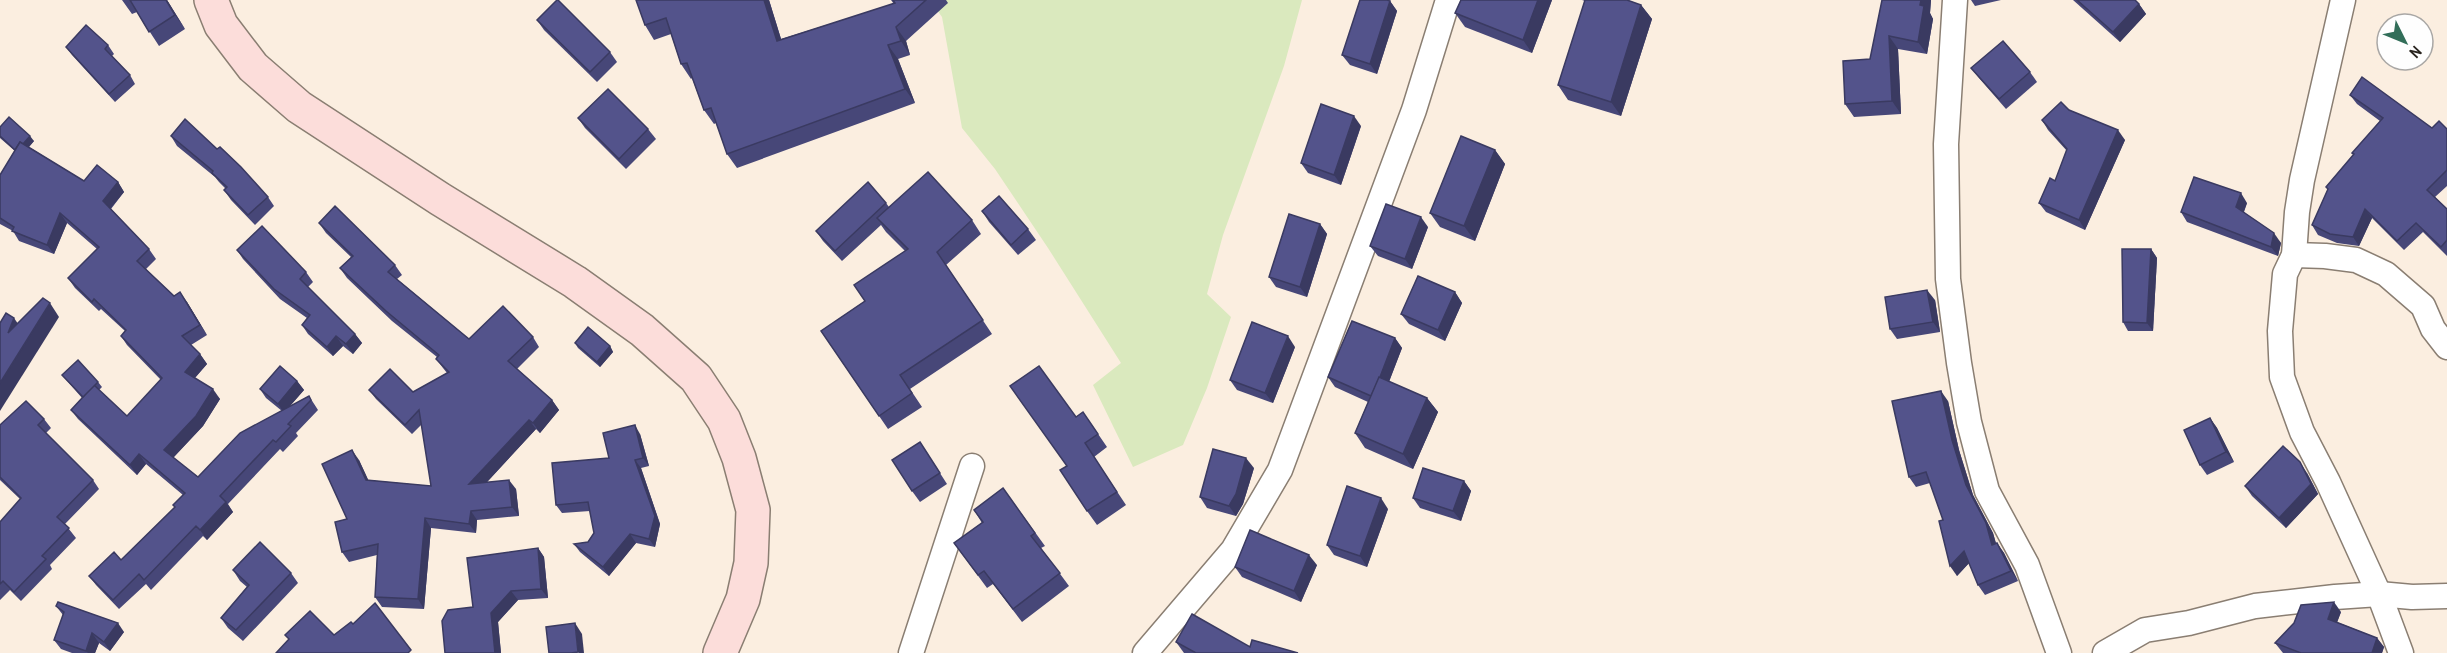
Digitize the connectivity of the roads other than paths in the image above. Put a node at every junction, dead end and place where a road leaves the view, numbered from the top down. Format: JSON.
{"nodes":[{"id":1,"x":211,"y":0,"type":"edge"},
{"id":2,"x":1448,"y":0,"type":"edge"},
{"id":3,"x":1954,"y":0,"type":"edge"},
{"id":4,"x":2343,"y":0,"type":"edge"},
{"id":5,"x":2294,"y":255,"type":"junction"},
{"id":6,"x":2447,"y":346,"type":"edge"},
{"id":7,"x":972,"y":466,"type":"dead end"},
{"id":8,"x":2379,"y":594,"type":"junction"},
{"id":9,"x":2447,"y":596,"type":"edge"},
{"id":10,"x":720,"y":653,"type":"edge"},
{"id":11,"x":911,"y":653,"type":"edge"},
{"id":12,"x":1145,"y":653,"type":"edge"},
{"id":13,"x":2059,"y":653,"type":"edge"},
{"id":14,"x":2105,"y":653,"type":"edge"},
{"id":15,"x":2401,"y":653,"type":"edge"}],
"edges":[{"from":1,"to":10,"type":"street"},
{"from":2,"to":12,"type":"street"},
{"from":3,"to":13,"type":"street"},
{"from":4,"to":5,"type":"street"},
{"from":5,"to":6,"type":"street"},
{"from":5,"to":8,"type":"street"},
{"from":7,"to":11,"type":"street"},
{"from":8,"to":9,"type":"street"},
{"from":8,"to":14,"type":"street"},
{"from":8,"to":15,"type":"street"}]}
